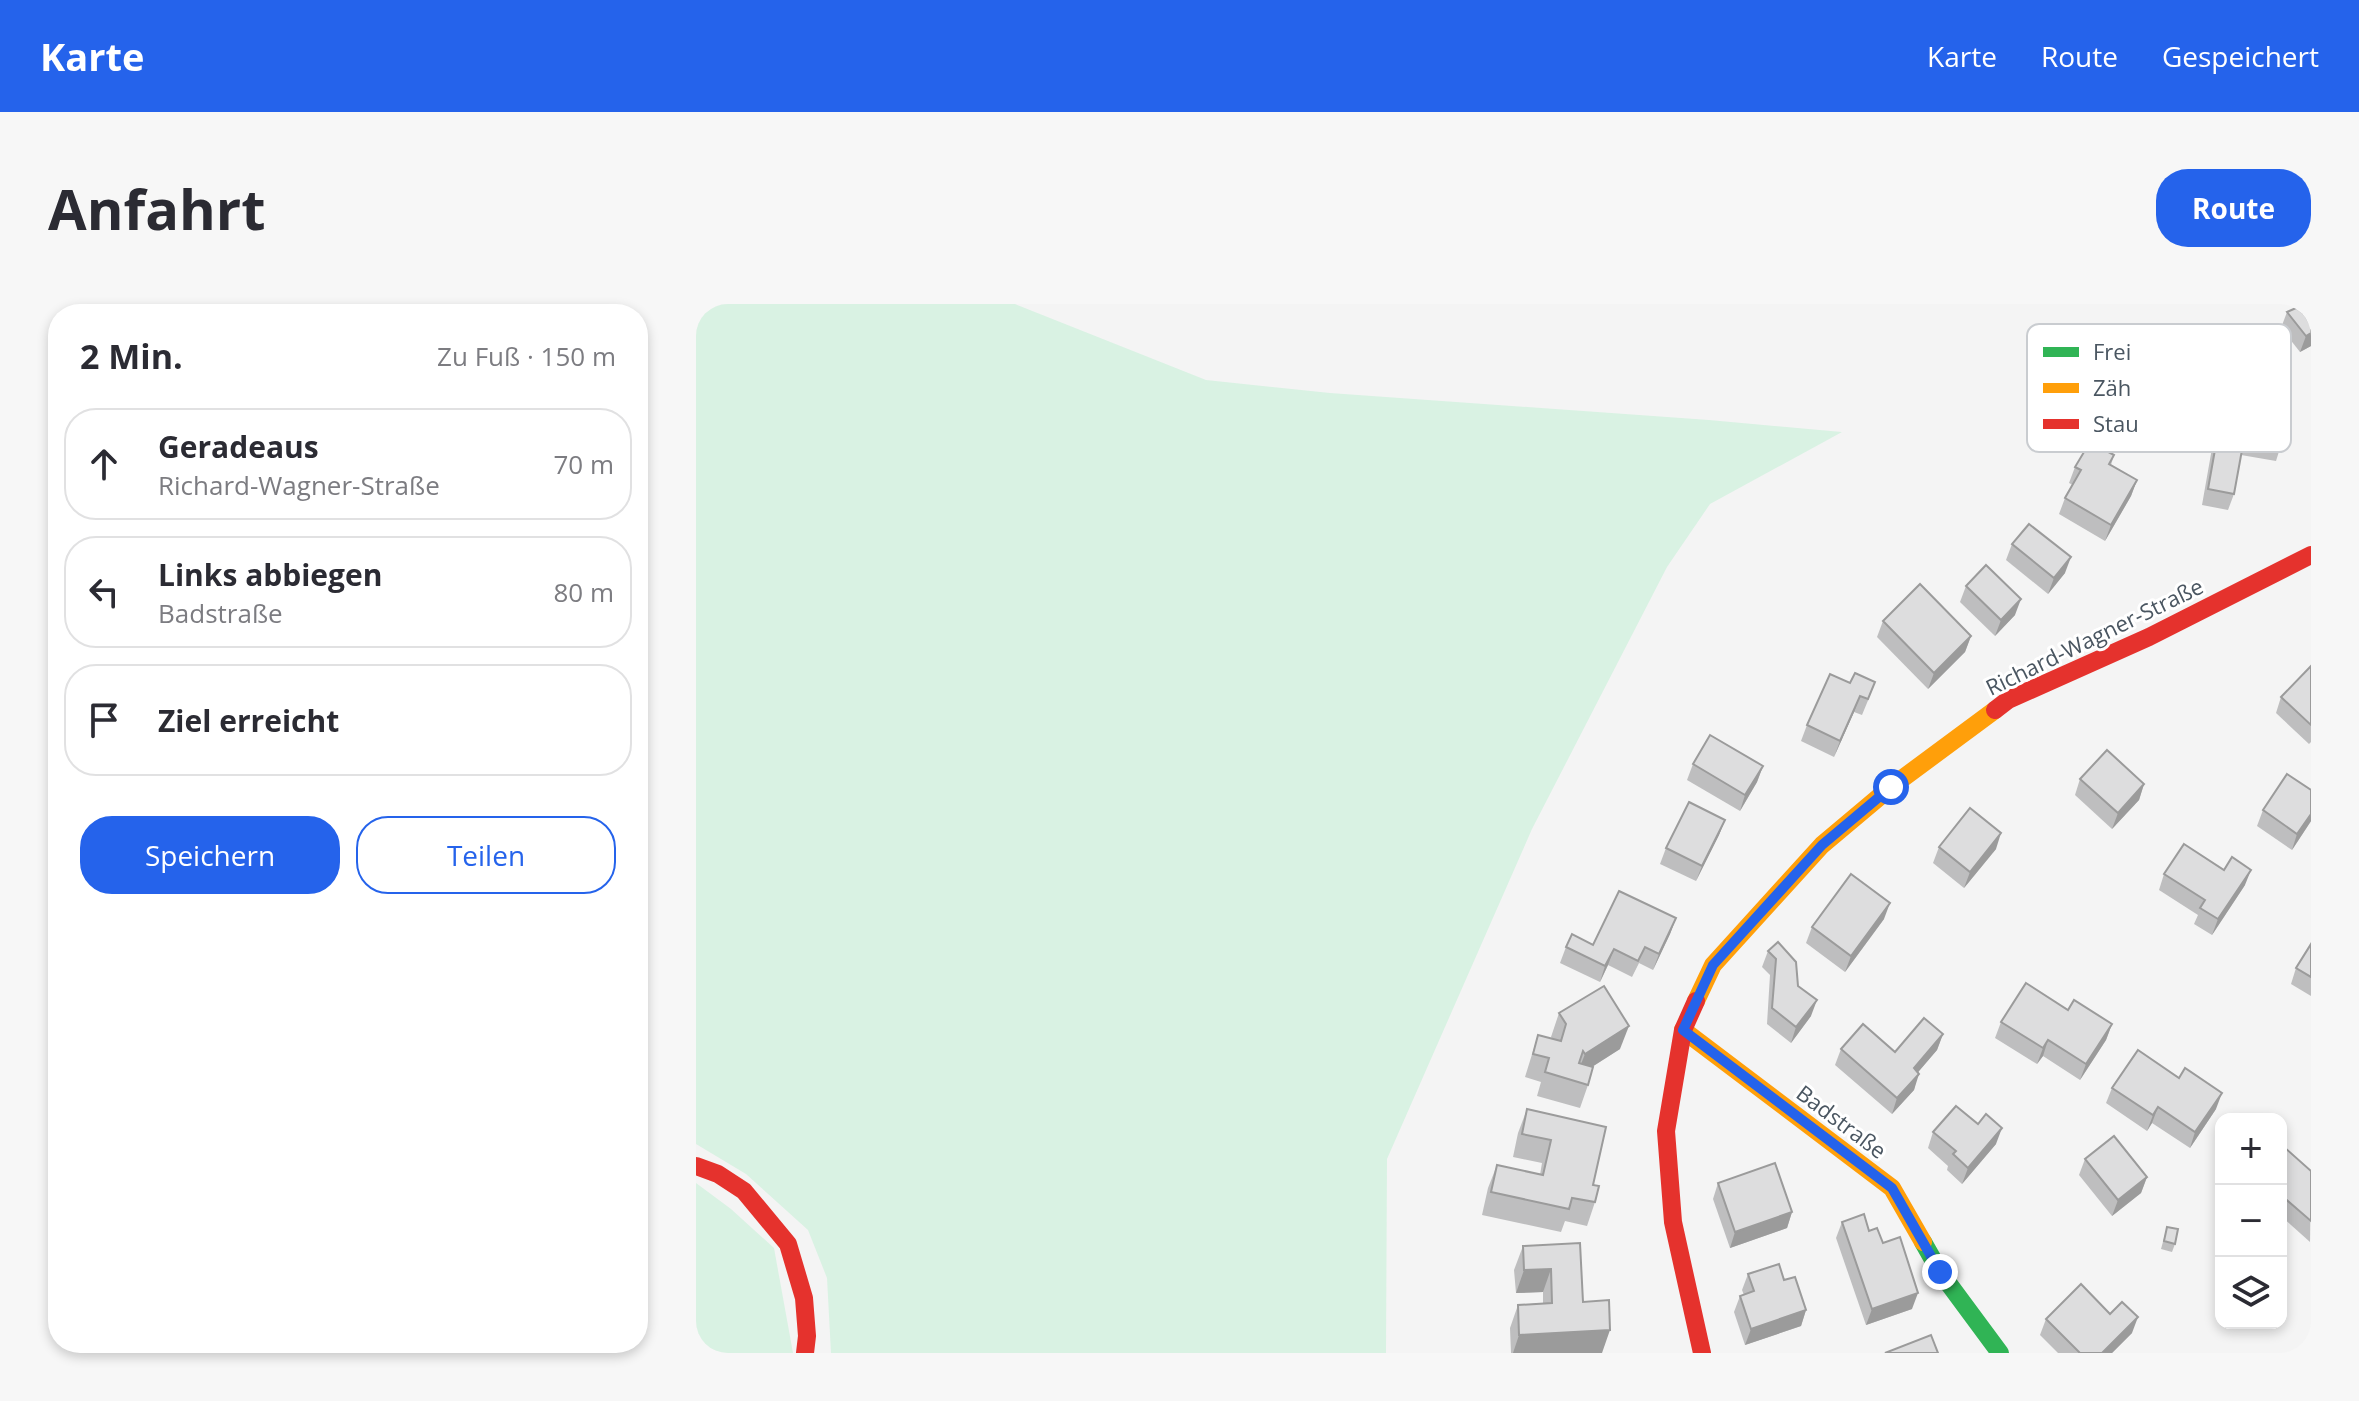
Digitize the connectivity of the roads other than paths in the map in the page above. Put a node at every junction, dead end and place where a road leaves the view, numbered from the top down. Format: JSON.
{"nodes":[{"id":1,"x":2311,"y":555,"type":"edge"},
{"id":2,"x":1683,"y":1030,"type":"junction"},
{"id":3,"x":696,"y":1166,"type":"edge"},
{"id":4,"x":805,"y":1353,"type":"edge"},
{"id":5,"x":1702,"y":1353,"type":"edge"},
{"id":6,"x":2000,"y":1353,"type":"edge"}],
"edges":[{"from":1,"to":2,"type":"street","name":"Richard-Wagner-Straße"},
{"from":2,"to":5,"type":"street","name":"Richard-Wagner-Straße"},
{"from":2,"to":6,"type":"street","name":"Badstraße"},
{"from":3,"to":4,"type":"street"}]}
